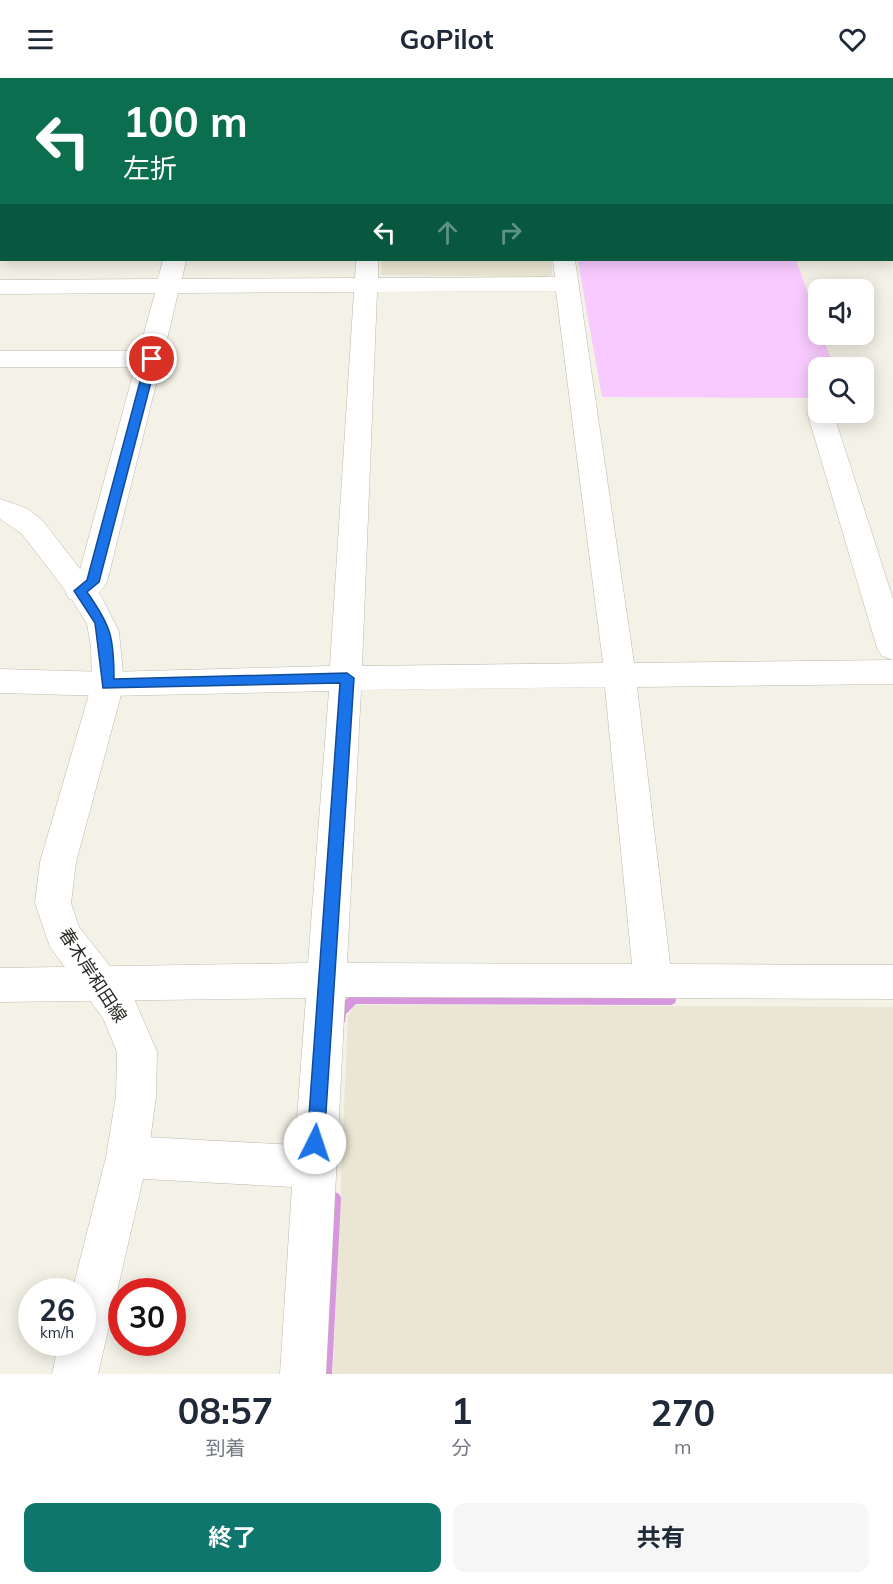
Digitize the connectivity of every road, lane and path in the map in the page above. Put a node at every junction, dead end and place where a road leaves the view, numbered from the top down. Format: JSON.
{"nodes":[{"id":1,"x":175,"y":261,"type":"edge"},
{"id":2,"x":367,"y":272,"type":"edge"},
{"id":3,"x":565,"y":272,"type":"edge"},
{"id":4,"x":169,"y":286,"type":"junction"},
{"id":5,"x":0,"y":287,"type":"edge"},
{"id":6,"x":0,"y":359,"type":"edge"},
{"id":7,"x":152,"y":359,"type":"junction"},
{"id":8,"x":823,"y":423,"type":"edge"},
{"id":9,"x":0,"y":508,"type":"edge"},
{"id":10,"x":80,"y":591,"type":"junction"},
{"id":11,"x":893,"y":648,"type":"edge"},
{"id":12,"x":893,"y":672,"type":"edge"},
{"id":13,"x":620,"y":674,"type":"junction"},
{"id":14,"x":347,"y":678,"type":"junction"},
{"id":15,"x":0,"y":681,"type":"edge"},
{"id":16,"x":108,"y":684,"type":"junction"},
{"id":17,"x":326,"y":980,"type":"junction"},
{"id":18,"x":653,"y":981,"type":"junction"},
{"id":19,"x":893,"y":982,"type":"edge"},
{"id":20,"x":101,"y":984,"type":"junction"},
{"id":21,"x":0,"y":985,"type":"edge"},
{"id":22,"x":127,"y":1157,"type":"junction"},
{"id":23,"x":314,"y":1167,"type":"junction"},
{"id":24,"x":96,"y":1284,"type":"edge"},
{"id":25,"x":79,"y":1356,"type":"edge"},
{"id":26,"x":75,"y":1374,"type":"edge"},
{"id":27,"x":303,"y":1374,"type":"edge"}],
"edges":[{"from":1,"to":4,"type":"street"},
{"from":2,"to":3,"type":"street"},
{"from":2,"to":4,"type":"street"},
{"from":2,"to":14,"type":"street"},
{"from":3,"to":13,"type":"street"},
{"from":4,"to":5,"type":"street"},
{"from":4,"to":7,"type":"street"},
{"from":6,"to":7,"type":"street"},
{"from":7,"to":10,"type":"street"},
{"from":8,"to":11,"type":"street"},
{"from":9,"to":10,"type":"street","name":"春木岸和田線"},
{"from":10,"to":16,"type":"street","name":"春木岸和田線"},
{"from":12,"to":13,"type":"street"},
{"from":13,"to":14,"type":"street"},
{"from":13,"to":18,"type":"street"},
{"from":14,"to":16,"type":"street"},
{"from":14,"to":17,"type":"street"},
{"from":15,"to":16,"type":"street"},
{"from":16,"to":20,"type":"street","name":"春木岸和田線"},
{"from":17,"to":18,"type":"street"},
{"from":17,"to":20,"type":"street"},
{"from":17,"to":23,"type":"street"},
{"from":18,"to":19,"type":"street"},
{"from":20,"to":21,"type":"street"},
{"from":20,"to":22,"type":"street","name":"春木岸和田線"},
{"from":22,"to":23,"type":"street"},
{"from":22,"to":24,"type":"street","name":"春木岸和田線"},
{"from":23,"to":27,"type":"street"},
{"from":25,"to":26,"type":"street","name":"春木岸和田線"}]}
